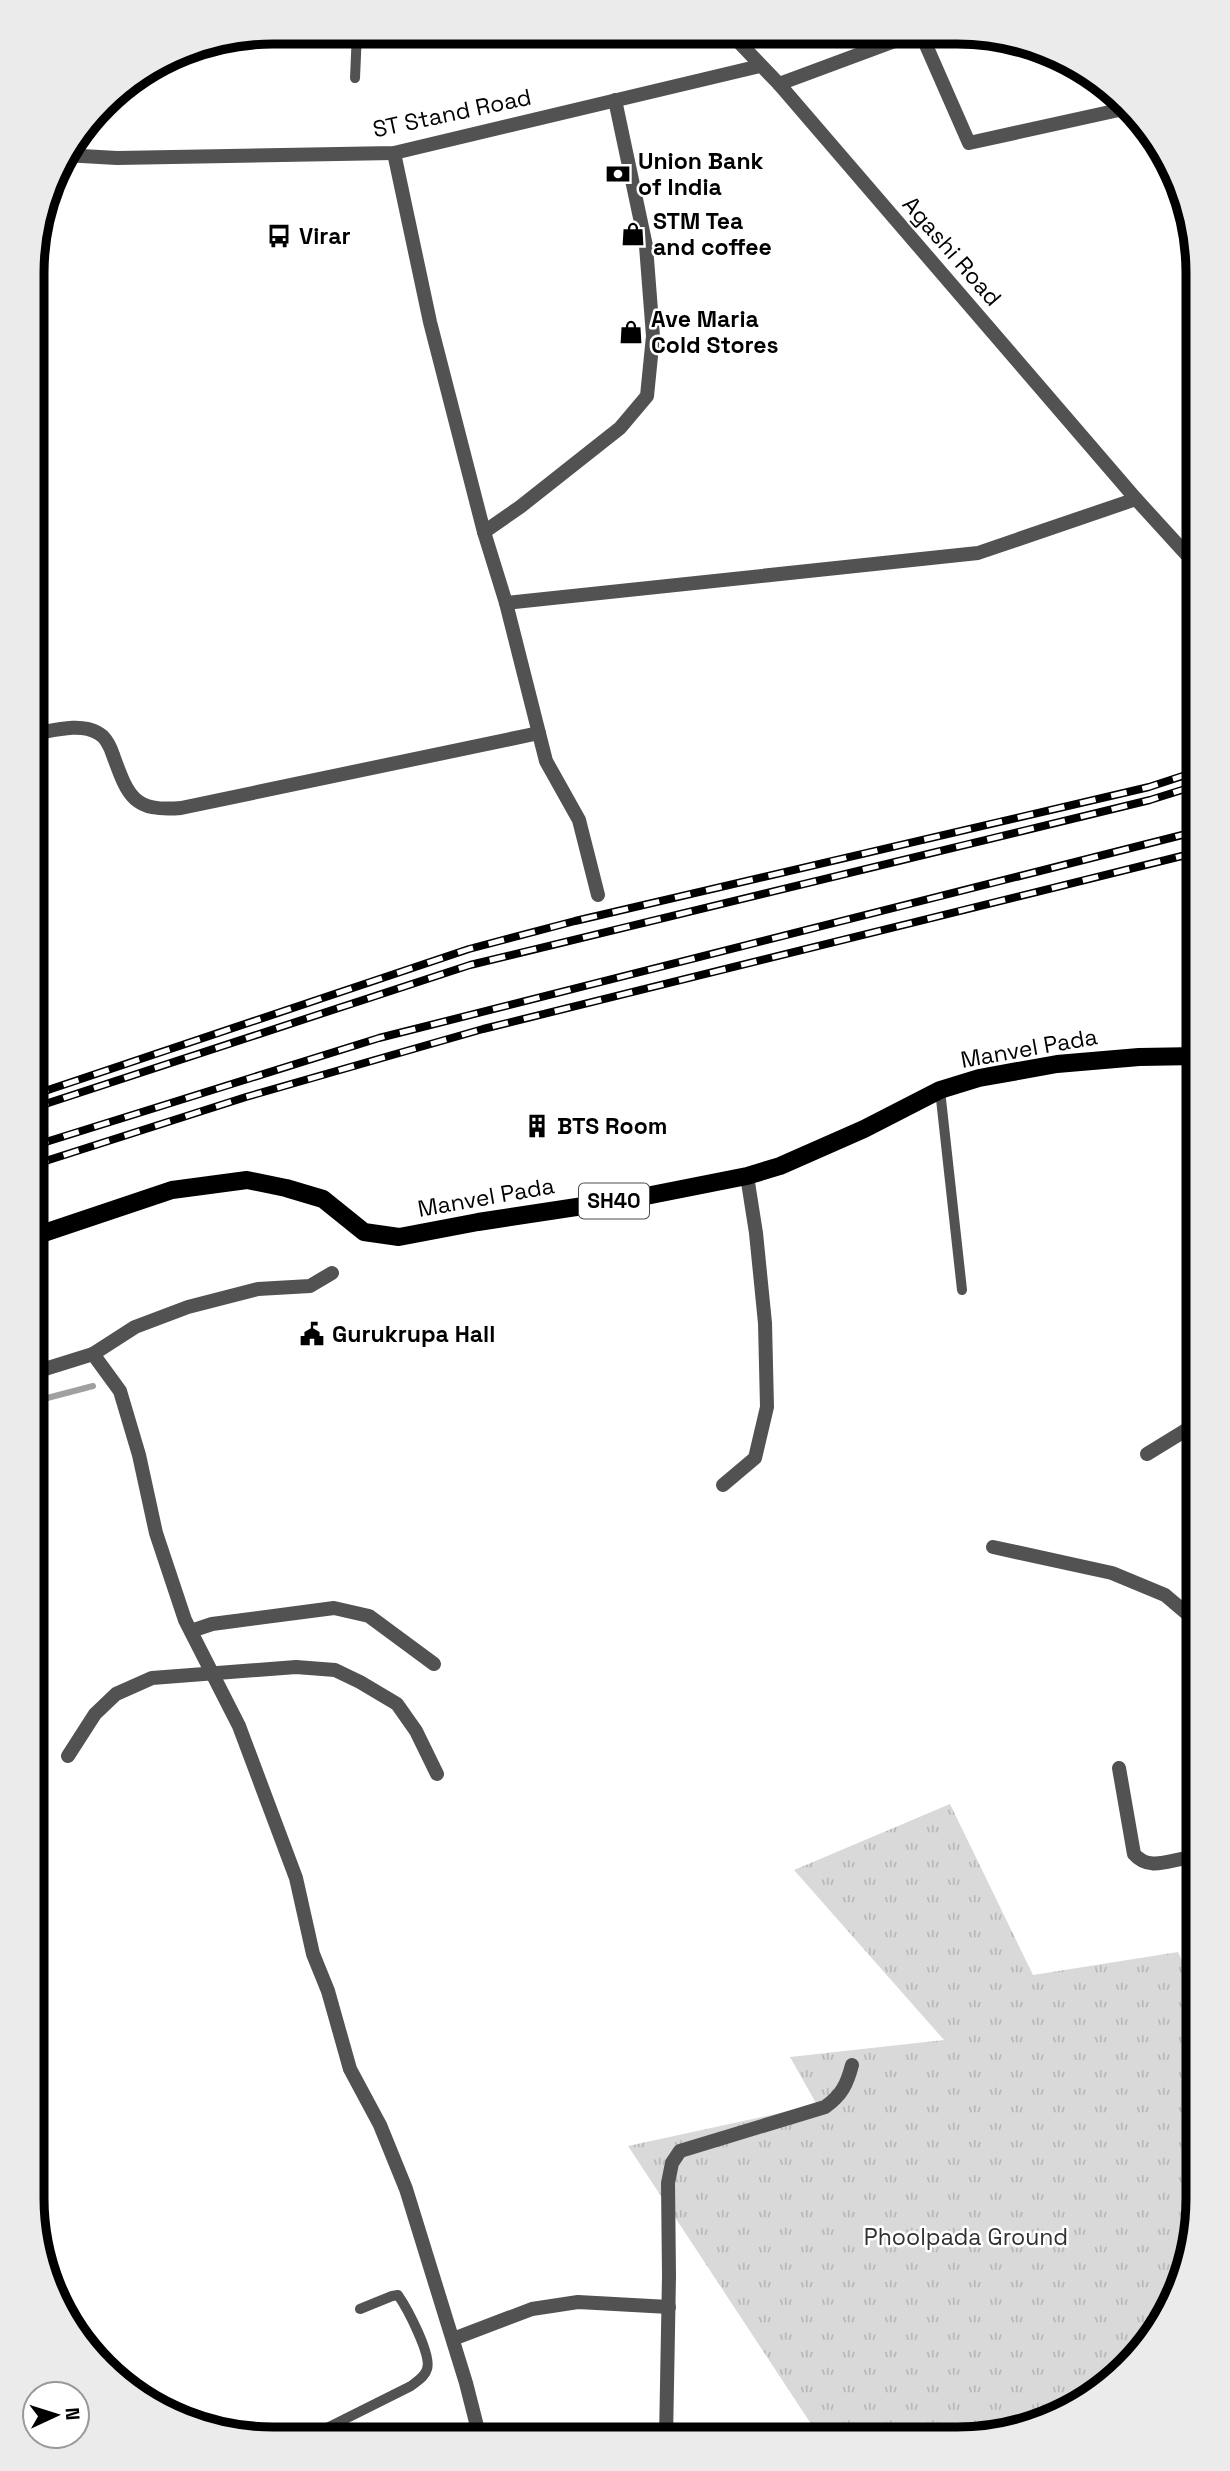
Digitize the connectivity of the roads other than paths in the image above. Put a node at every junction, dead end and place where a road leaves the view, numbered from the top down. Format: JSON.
{"nodes":[{"id":1,"x":356,"y":44,"type":"edge"},
{"id":2,"x":740,"y":44,"type":"edge"},
{"id":3,"x":889,"y":44,"type":"edge"},
{"id":4,"x":926,"y":44,"type":"edge"},
{"id":5,"x":760,"y":66,"type":"junction"},
{"id":6,"x":355,"y":78,"type":"dead end"},
{"id":7,"x":779,"y":84,"type":"junction"},
{"id":8,"x":615,"y":100,"type":"junction"},
{"id":9,"x":1118,"y":110,"type":"edge"},
{"id":10,"x":394,"y":153,"type":"junction"},
{"id":11,"x":76,"y":156,"type":"edge"},
{"id":12,"x":1136,"y":499,"type":"junction"},
{"id":13,"x":484,"y":532,"type":"junction"},
{"id":14,"x":1186,"y":554,"type":"edge"},
{"id":15,"x":506,"y":603,"type":"junction"},
{"id":16,"x":44,"y":733,"type":"edge"},
{"id":17,"x":539,"y":733,"type":"junction"},
{"id":18,"x":598,"y":895,"type":"dead end"},
{"id":19,"x":1186,"y":1056,"type":"edge"},
{"id":20,"x":940,"y":1090,"type":"junction"},
{"id":21,"x":747,"y":1176,"type":"junction"},
{"id":22,"x":44,"y":1233,"type":"edge"},
{"id":23,"x":332,"y":1273,"type":"dead end"},
{"id":24,"x":962,"y":1290,"type":"dead end"},
{"id":25,"x":93,"y":1354,"type":"junction"},
{"id":26,"x":44,"y":1369,"type":"edge"},
{"id":27,"x":1186,"y":1430,"type":"edge"},
{"id":28,"x":1147,"y":1454,"type":"dead end"},
{"id":29,"x":723,"y":1485,"type":"dead end"},
{"id":30,"x":993,"y":1547,"type":"dead end"},
{"id":31,"x":1186,"y":1613,"type":"edge"},
{"id":32,"x":191,"y":1631,"type":"junction"},
{"id":33,"x":434,"y":1664,"type":"dead end"},
{"id":34,"x":211,"y":1673,"type":"junction"},
{"id":35,"x":68,"y":1756,"type":"dead end"},
{"id":36,"x":1119,"y":1768,"type":"dead end"},
{"id":37,"x":437,"y":1774,"type":"dead end"},
{"id":38,"x":1186,"y":1857,"type":"edge"},
{"id":39,"x":852,"y":2065,"type":"dead end"},
{"id":40,"x":669,"y":2306,"type":"junction"},
{"id":41,"x":360,"y":2309,"type":"dead end"},
{"id":42,"x":453,"y":2339,"type":"junction"},
{"id":43,"x":329,"y":2427,"type":"edge"},
{"id":44,"x":477,"y":2427,"type":"edge"},
{"id":45,"x":666,"y":2427,"type":"edge"}],
"edges":[{"from":1,"to":6,"type":"lane"},
{"from":2,"to":5,"type":"street","name":"Agashi Road"},
{"from":3,"to":7,"type":"street"},
{"from":4,"to":9,"type":"street"},
{"from":5,"to":7,"type":"street","name":"Agashi Road"},
{"from":5,"to":8,"type":"street","name":"ST Stand Road"},
{"from":7,"to":12,"type":"street","name":"Agashi Road"},
{"from":8,"to":10,"type":"street","name":"ST Stand Road"},
{"from":8,"to":13,"type":"street"},
{"from":10,"to":11,"type":"street","name":"ST Stand Road"},
{"from":10,"to":13,"type":"street"},
{"from":12,"to":14,"type":"street","name":"Agashi Road"},
{"from":12,"to":15,"type":"street"},
{"from":13,"to":15,"type":"street"},
{"from":15,"to":17,"type":"street"},
{"from":16,"to":17,"type":"street"},
{"from":17,"to":18,"type":"street"},
{"from":19,"to":20,"type":"main road","name":"Manvel Pada","number":"SH40"},
{"from":20,"to":21,"type":"main road","name":"Manvel Pada","number":"SH40"},
{"from":20,"to":24,"type":"lane"},
{"from":21,"to":22,"type":"main road","name":"Manvel Pada","number":"SH40"},
{"from":21,"to":29,"type":"street"},
{"from":23,"to":25,"type":"street"},
{"from":25,"to":26,"type":"street"},
{"from":25,"to":32,"type":"street"},
{"from":27,"to":28,"type":"street"},
{"from":30,"to":31,"type":"street"},
{"from":32,"to":33,"type":"street"},
{"from":32,"to":34,"type":"street"},
{"from":34,"to":35,"type":"street"},
{"from":34,"to":37,"type":"street"},
{"from":34,"to":42,"type":"street"},
{"from":36,"to":38,"type":"street"},
{"from":39,"to":40,"type":"street"},
{"from":40,"to":42,"type":"street"},
{"from":40,"to":45,"type":"street"},
{"from":41,"to":43,"type":"lane"},
{"from":42,"to":44,"type":"street"}]}
